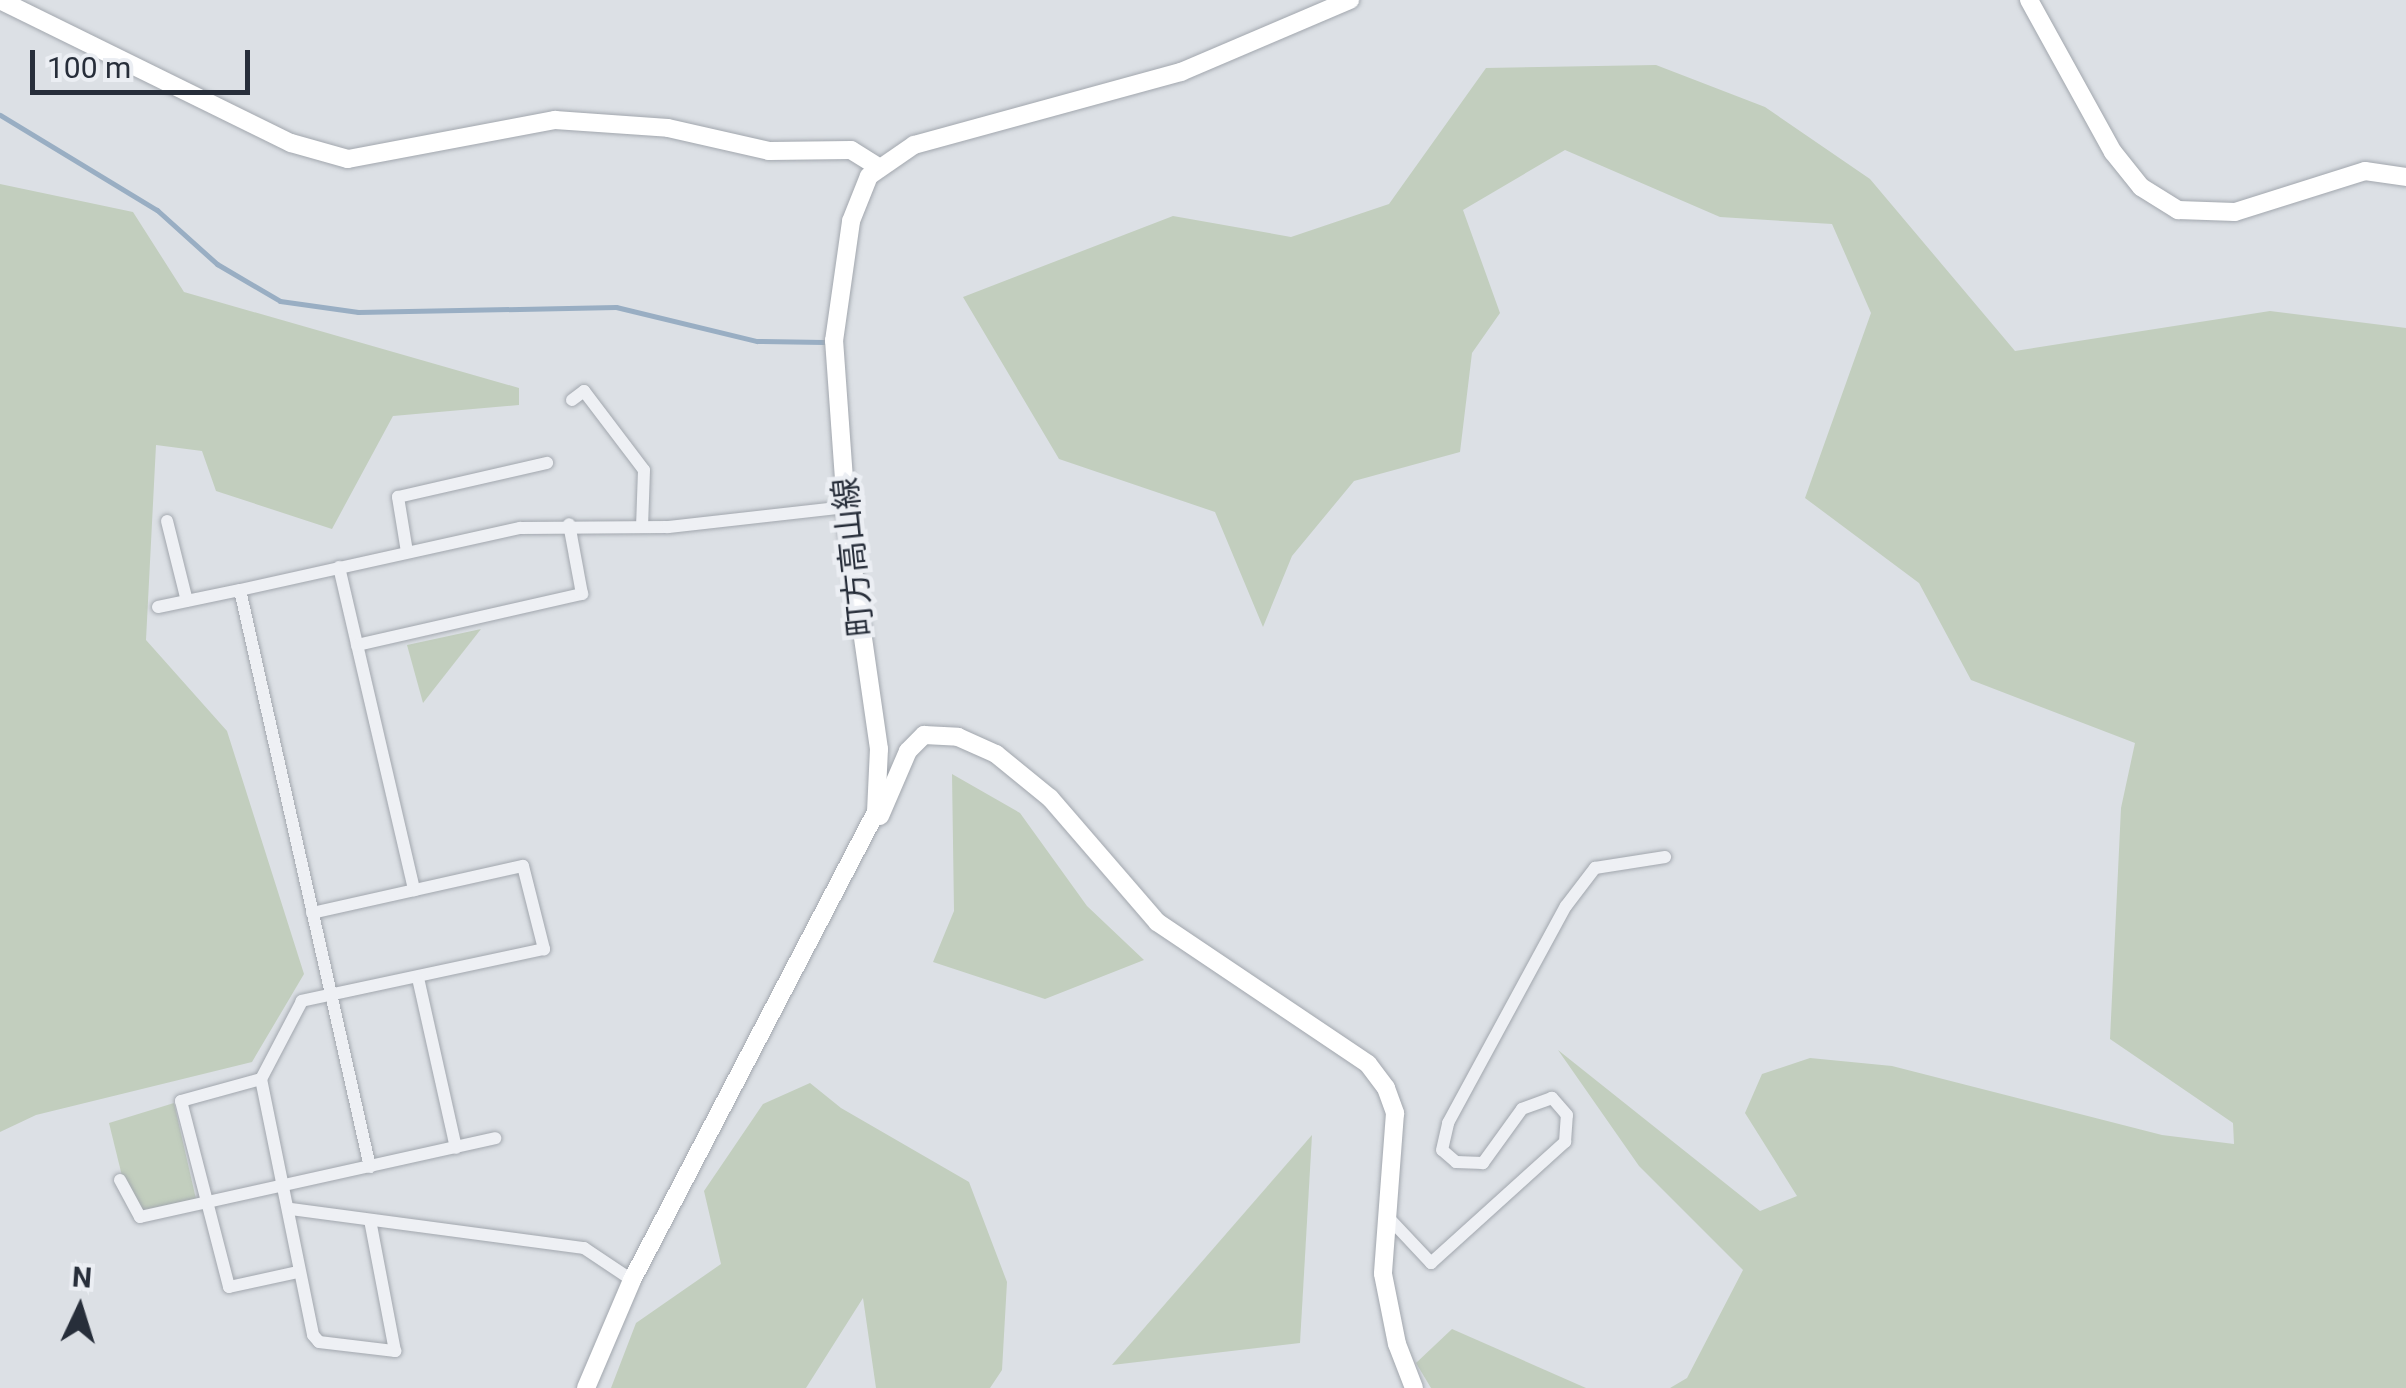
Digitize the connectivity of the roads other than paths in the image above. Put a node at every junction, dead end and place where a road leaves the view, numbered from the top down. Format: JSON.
{"nodes":[{"id":1,"x":0,"y":0,"type":"edge"},
{"id":2,"x":1350,"y":0,"type":"edge"},
{"id":3,"x":2028,"y":0,"type":"edge"},
{"id":4,"x":878,"y":167,"type":"junction"},
{"id":5,"x":2406,"y":177,"type":"edge"},
{"id":6,"x":572,"y":400,"type":"dead end"},
{"id":7,"x":546,"y":463,"type":"dead end"},
{"id":8,"x":848,"y":506,"type":"junction"},
{"id":9,"x":167,"y":520,"type":"dead end"},
{"id":10,"x":569,"y":524,"type":"junction"},
{"id":11,"x":642,"y":526,"type":"junction"},
{"id":12,"x":407,"y":552,"type":"junction"},
{"id":13,"x":339,"y":568,"type":"junction"},
{"id":14,"x":240,"y":590,"type":"junction"},
{"id":15,"x":187,"y":601,"type":"junction"},
{"id":16,"x":158,"y":608,"type":"dead end"},
{"id":17,"x":357,"y":645,"type":"junction"},
{"id":18,"x":870,"y":833,"type":"junction"},
{"id":19,"x":1665,"y":856,"type":"dead end"},
{"id":20,"x":414,"y":890,"type":"junction"},
{"id":21,"x":312,"y":914,"type":"junction"},
{"id":22,"x":418,"y":978,"type":"junction"},
{"id":23,"x":333,"y":997,"type":"junction"},
{"id":24,"x":262,"y":1079,"type":"junction"},
{"id":25,"x":495,"y":1138,"type":"dead end"},
{"id":26,"x":456,"y":1148,"type":"junction"},
{"id":27,"x":370,"y":1167,"type":"junction"},
{"id":28,"x":120,"y":1180,"type":"dead end"},
{"id":29,"x":284,"y":1186,"type":"junction"},
{"id":30,"x":207,"y":1202,"type":"junction"},
{"id":31,"x":291,"y":1208,"type":"junction"},
{"id":32,"x":1384,"y":1213,"type":"junction"},
{"id":33,"x":370,"y":1220,"type":"junction"},
{"id":34,"x":298,"y":1272,"type":"junction"},
{"id":35,"x":632,"y":1280,"type":"junction"},
{"id":36,"x":586,"y":1388,"type":"edge"},
{"id":37,"x":1414,"y":1388,"type":"edge"}],
"edges":[{"from":1,"to":4,"type":"street"},
{"from":2,"to":4,"type":"street"},
{"from":3,"to":5,"type":"street"},
{"from":4,"to":8,"type":"street","name":"町方高山線"},
{"from":6,"to":11,"type":"street"},
{"from":7,"to":12,"type":"street"},
{"from":8,"to":11,"type":"street"},
{"from":8,"to":18,"type":"street","name":"町方高山線"},
{"from":9,"to":15,"type":"street"},
{"from":10,"to":11,"type":"street"},
{"from":10,"to":12,"type":"street"},
{"from":10,"to":17,"type":"street"},
{"from":12,"to":13,"type":"street"},
{"from":13,"to":14,"type":"street"},
{"from":13,"to":17,"type":"street"},
{"from":14,"to":15,"type":"street"},
{"from":14,"to":21,"type":"street"},
{"from":15,"to":16,"type":"street"},
{"from":17,"to":20,"type":"street"},
{"from":18,"to":32,"type":"street"},
{"from":18,"to":35,"type":"street","name":"町方高山線"},
{"from":19,"to":32,"type":"street"},
{"from":20,"to":21,"type":"street"},
{"from":20,"to":22,"type":"street"},
{"from":21,"to":23,"type":"street"},
{"from":22,"to":23,"type":"street"},
{"from":22,"to":26,"type":"street"},
{"from":23,"to":24,"type":"street"},
{"from":23,"to":27,"type":"street"},
{"from":24,"to":29,"type":"street"},
{"from":24,"to":30,"type":"street"},
{"from":25,"to":26,"type":"street"},
{"from":26,"to":27,"type":"street"},
{"from":27,"to":29,"type":"street"},
{"from":28,"to":30,"type":"street"},
{"from":29,"to":30,"type":"street"},
{"from":29,"to":31,"type":"street"},
{"from":30,"to":34,"type":"street"},
{"from":31,"to":33,"type":"street"},
{"from":31,"to":34,"type":"street"},
{"from":32,"to":37,"type":"street"},
{"from":33,"to":34,"type":"street"},
{"from":33,"to":35,"type":"street"},
{"from":35,"to":36,"type":"street","name":"町方高山線"}]}
